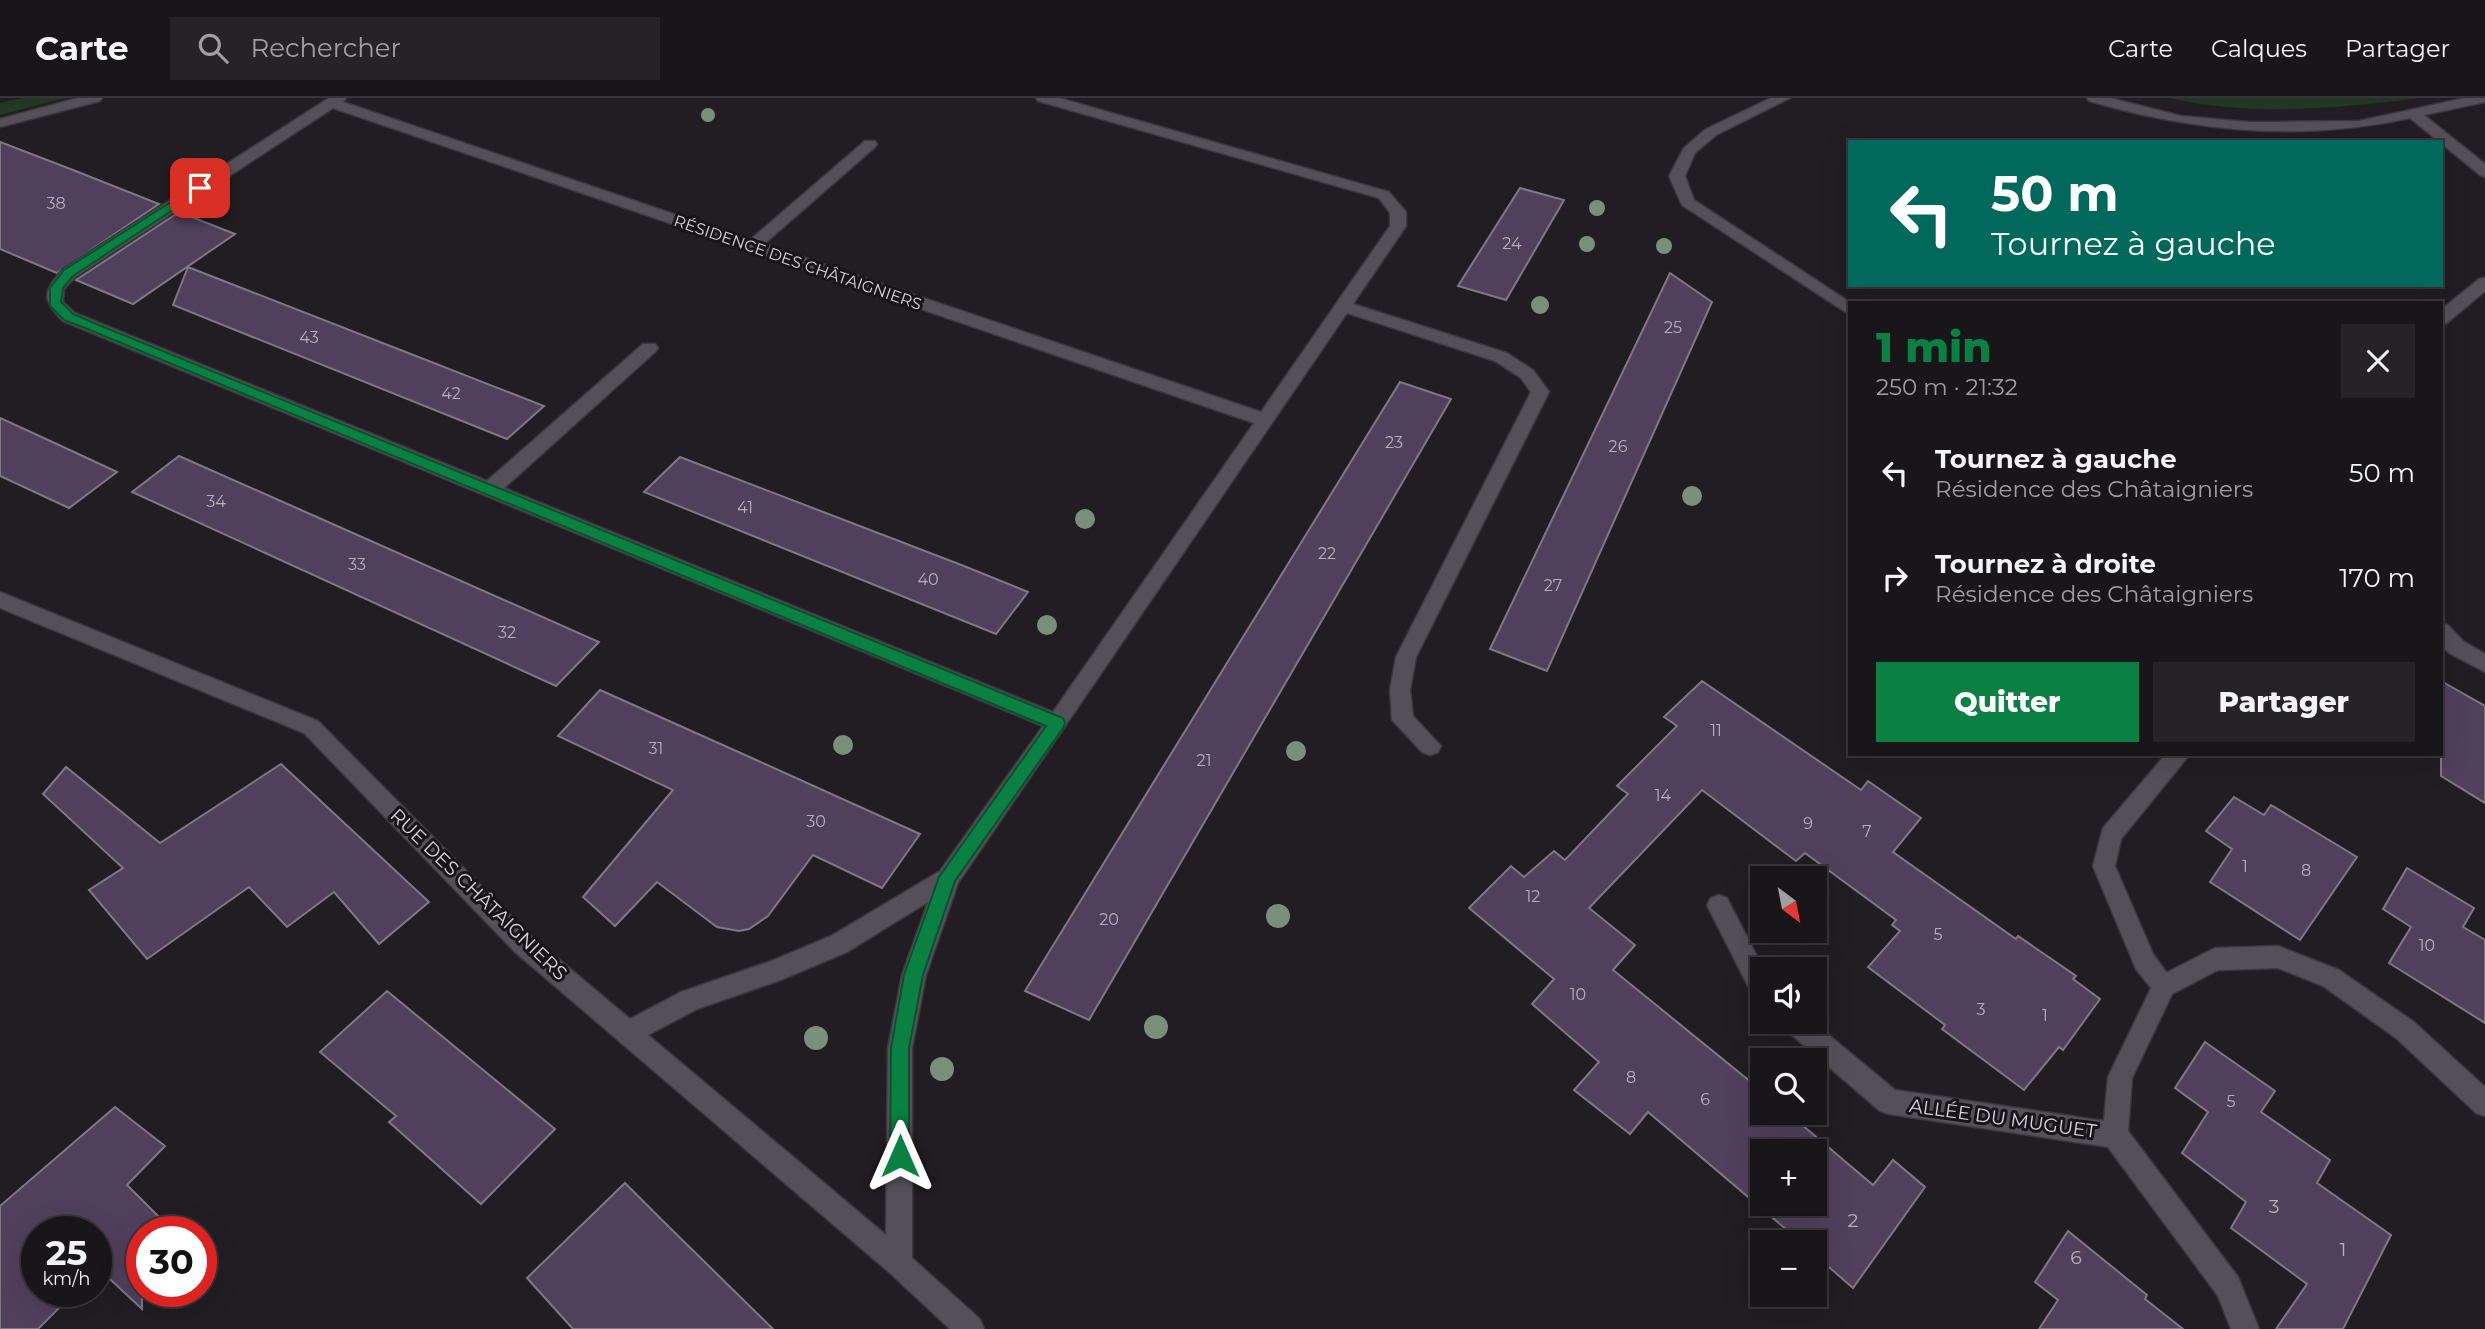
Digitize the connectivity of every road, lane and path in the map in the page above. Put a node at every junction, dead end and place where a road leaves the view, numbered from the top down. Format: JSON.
{"nodes":[{"id":1,"x":95,"y":98,"type":"edge"},
{"id":2,"x":1043,"y":98,"type":"edge"},
{"id":3,"x":1783,"y":98,"type":"edge"},
{"id":4,"x":2094,"y":98,"type":"edge"},
{"id":5,"x":2485,"y":98,"type":"edge"},
{"id":6,"x":335,"y":101,"type":"edge"},
{"id":7,"x":2412,"y":113,"type":"junction"},
{"id":8,"x":0,"y":123,"type":"edge"},
{"id":9,"x":870,"y":144,"type":"dead end"},
{"id":10,"x":2485,"y":172,"type":"edge"},
{"id":11,"x":753,"y":246,"type":"junction"},
{"id":12,"x":2485,"y":283,"type":"edge"},
{"id":13,"x":1343,"y":306,"type":"junction"},
{"id":14,"x":1848,"y":309,"type":"edge"},
{"id":15,"x":2443,"y":316,"type":"edge"},
{"id":16,"x":649,"y":348,"type":"dead end"},
{"id":17,"x":1265,"y":420,"type":"junction"},
{"id":18,"x":489,"y":490,"type":"junction"},
{"id":19,"x":0,"y":600,"type":"edge"},
{"id":20,"x":2443,"y":633,"type":"edge"},
{"id":21,"x":2485,"y":664,"type":"edge"},
{"id":22,"x":1057,"y":723,"type":"junction"},
{"id":23,"x":1430,"y":746,"type":"dead end"},
{"id":24,"x":2177,"y":756,"type":"edge"},
{"id":25,"x":948,"y":877,"type":"junction"},
{"id":26,"x":1719,"y":905,"type":"dead end"},
{"id":27,"x":1750,"y":966,"type":"edge"},
{"id":28,"x":2164,"y":986,"type":"junction"},
{"id":29,"x":628,"y":1033,"type":"junction"},
{"id":30,"x":1809,"y":1034,"type":"edge"},
{"id":31,"x":2485,"y":1104,"type":"edge"},
{"id":32,"x":2115,"y":1135,"type":"junction"},
{"id":33,"x":899,"y":1264,"type":"junction"},
{"id":34,"x":970,"y":1329,"type":"edge"},
{"id":35,"x":2245,"y":1329,"type":"edge"}],
"edges":[{"from":1,"to":8,"type":"street"},
{"from":2,"to":13,"type":"street"},
{"from":3,"to":14,"type":"street"},
{"from":4,"to":7,"type":"street"},
{"from":5,"to":7,"type":"street"},
{"from":6,"to":11,"type":"street","name":"RÉSIDENCE DES CHÂTAIGNIERS"},
{"from":6,"to":18,"type":"street","name":"RÉSIDENCE DES CHÂTAIGNIERS"},
{"from":7,"to":10,"type":"street"},
{"from":9,"to":11,"type":"street"},
{"from":11,"to":17,"type":"street","name":"RÉSIDENCE DES CHÂTAIGNIERS"},
{"from":12,"to":15,"type":"street"},
{"from":13,"to":17,"type":"street"},
{"from":13,"to":23,"type":"street"},
{"from":16,"to":18,"type":"street"},
{"from":17,"to":22,"type":"street"},
{"from":18,"to":22,"type":"street","name":"RÉSIDENCE DES CHÂTAIGNIERS"},
{"from":19,"to":29,"type":"street","name":"RUE DES CHÂTAIGNIERS"},
{"from":20,"to":21,"type":"street"},
{"from":22,"to":25,"type":"street"},
{"from":24,"to":28,"type":"street"},
{"from":25,"to":29,"type":"street"},
{"from":25,"to":33,"type":"street"},
{"from":26,"to":27,"type":"street"},
{"from":28,"to":31,"type":"street"},
{"from":28,"to":32,"type":"street"},
{"from":29,"to":33,"type":"street","name":"RUE DES CHÂTAIGNIERS"},
{"from":30,"to":32,"type":"street","name":"ALLÉE DU MUGUET"},
{"from":32,"to":35,"type":"street"},
{"from":33,"to":34,"type":"street","name":"RUE DES CHÂTAIGNIERS"}]}
